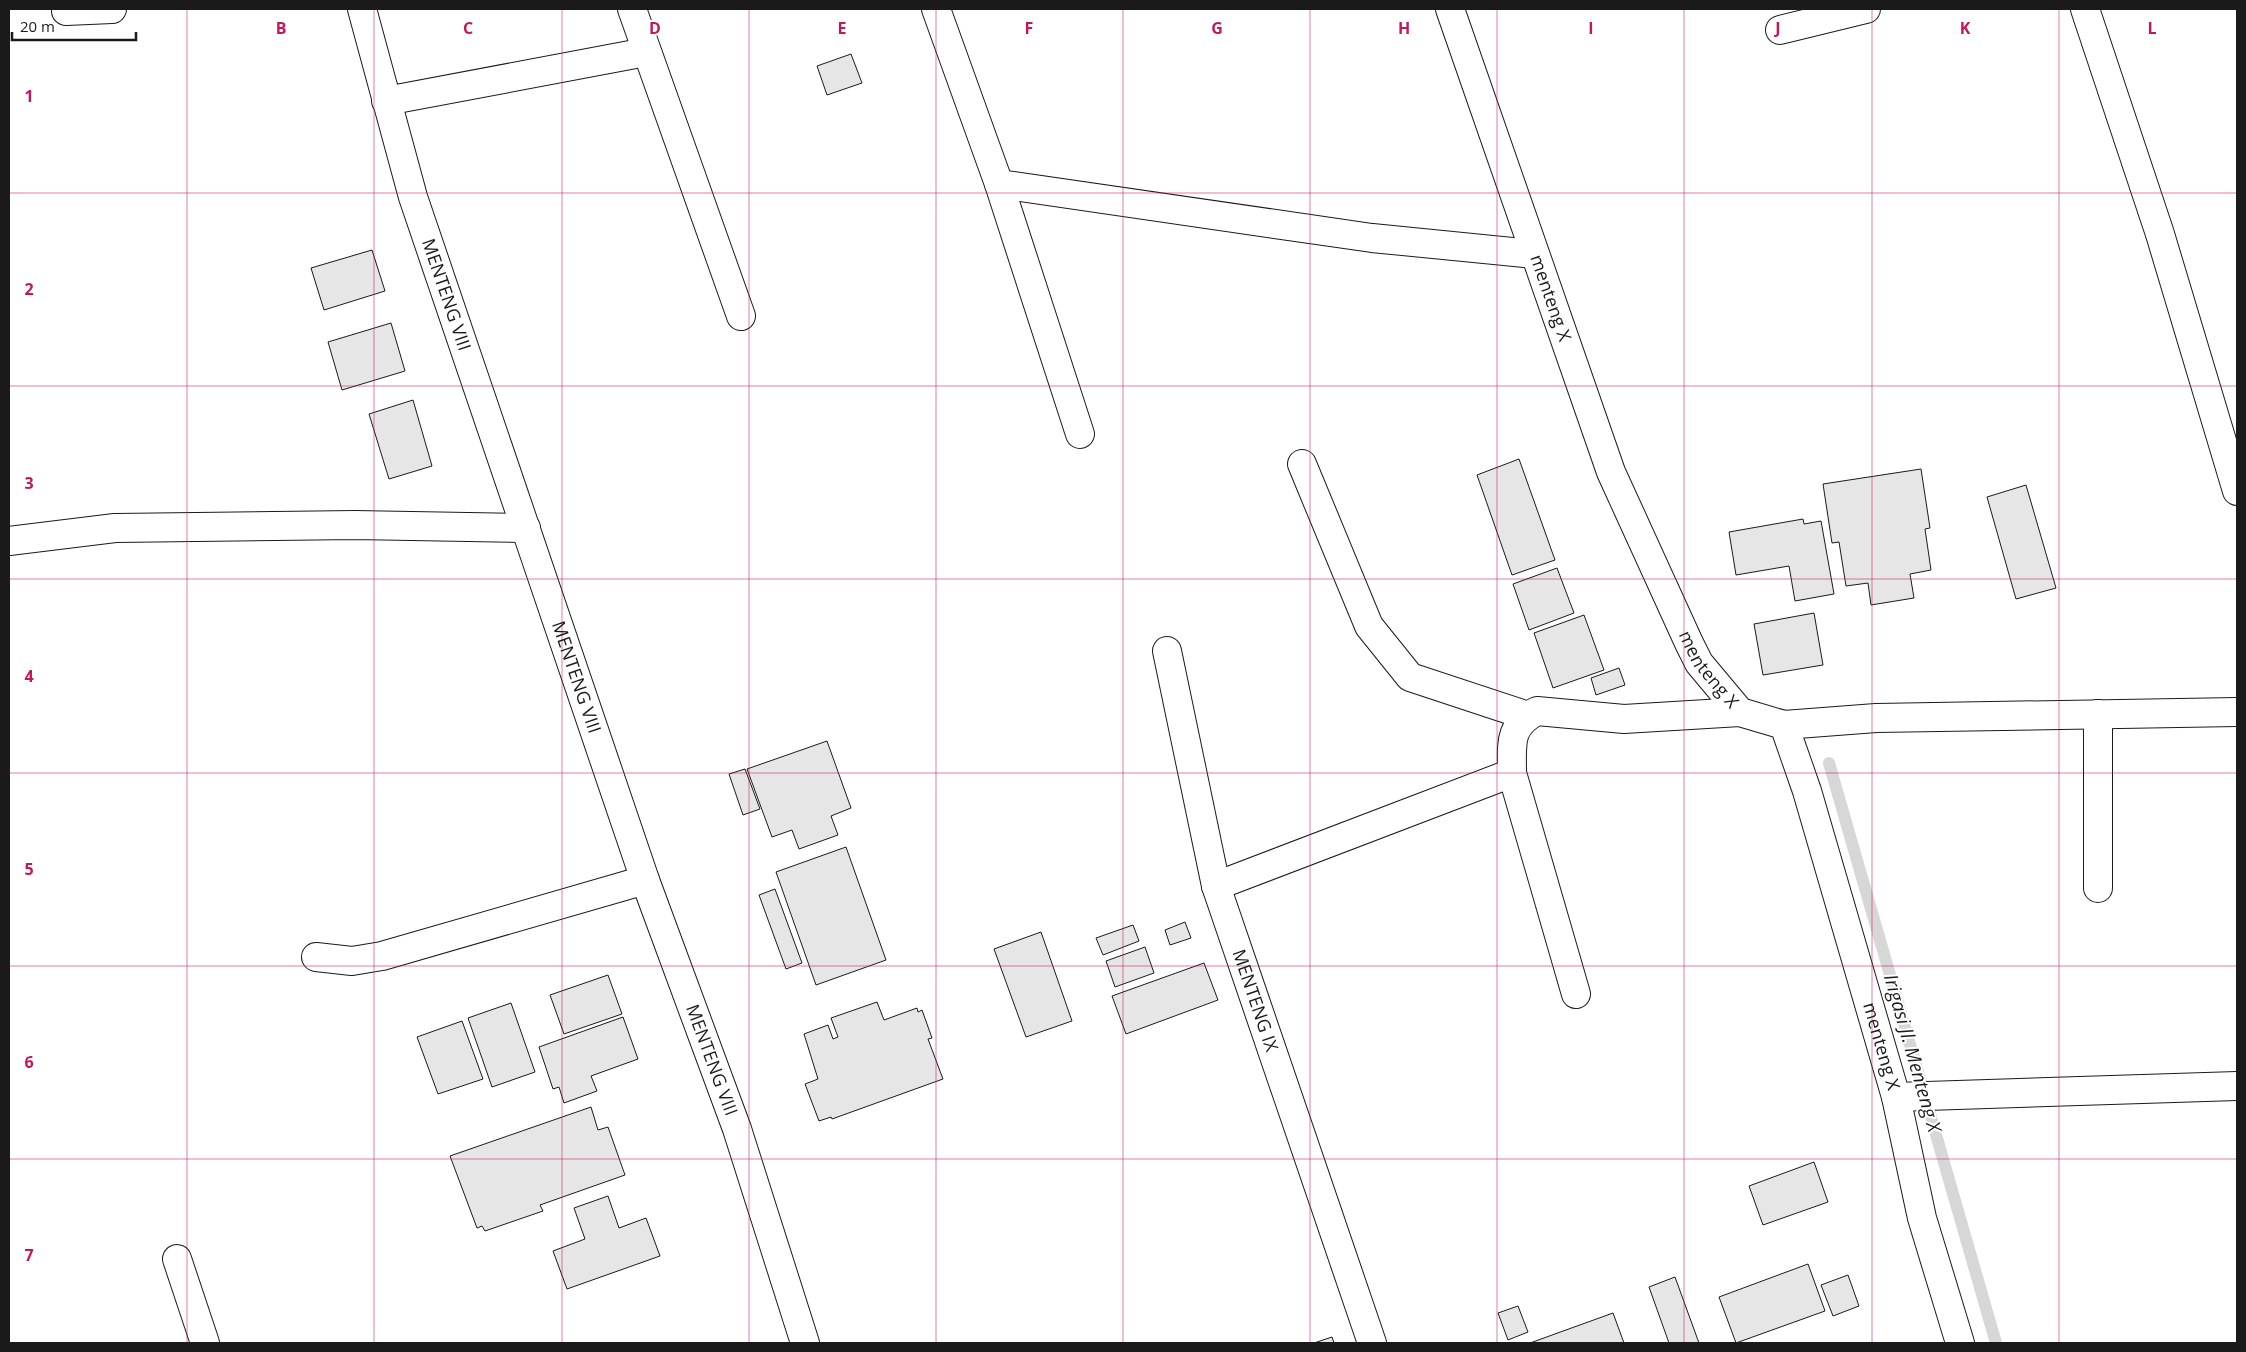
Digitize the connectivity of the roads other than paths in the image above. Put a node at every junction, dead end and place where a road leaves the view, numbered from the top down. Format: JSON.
{"nodes":[{"id":1,"x":112,"y":9,"type":"edge"},
{"id":2,"x":362,"y":9,"type":"edge"},
{"id":3,"x":632,"y":9,"type":"edge"},
{"id":4,"x":936,"y":9,"type":"edge"},
{"id":5,"x":1450,"y":9,"type":"edge"},
{"id":6,"x":1866,"y":9,"type":"edge"},
{"id":7,"x":2085,"y":9,"type":"edge"},
{"id":8,"x":66,"y":11,"type":"dead end"},
{"id":9,"x":1780,"y":30,"type":"dead end"},
{"id":10,"x":646,"y":52,"type":"junction"},
{"id":11,"x":386,"y":101,"type":"junction"},
{"id":12,"x":999,"y":184,"type":"junction"},
{"id":13,"x":1534,"y":254,"type":"junction"},
{"id":14,"x":741,"y":316,"type":"dead end"},
{"id":15,"x":1080,"y":434,"type":"dead end"},
{"id":16,"x":1302,"y":464,"type":"dead end"},
{"id":17,"x":2237,"y":490,"type":"edge"},
{"id":18,"x":526,"y":528,"type":"junction"},
{"id":19,"x":9,"y":541,"type":"edge"},
{"id":20,"x":1167,"y":651,"type":"dead end"},
{"id":21,"x":1740,"y":712,"type":"junction"},
{"id":22,"x":2237,"y":712,"type":"edge"},
{"id":23,"x":2098,"y":714,"type":"junction"},
{"id":24,"x":1528,"y":716,"type":"junction"},
{"id":25,"x":1784,"y":725,"type":"junction"},
{"id":26,"x":1512,"y":773,"type":"junction"},
{"id":27,"x":645,"y":880,"type":"junction"},
{"id":28,"x":1216,"y":886,"type":"junction"},
{"id":29,"x":2098,"y":888,"type":"dead end"},
{"id":30,"x":316,"y":957,"type":"dead end"},
{"id":31,"x":1576,"y":994,"type":"dead end"},
{"id":32,"x":2237,"y":1086,"type":"edge"},
{"id":33,"x":1896,"y":1097,"type":"junction"},
{"id":34,"x":177,"y":1259,"type":"dead end"},
{"id":35,"x":205,"y":1343,"type":"edge"},
{"id":36,"x":805,"y":1343,"type":"edge"},
{"id":37,"x":1372,"y":1343,"type":"edge"},
{"id":38,"x":1960,"y":1343,"type":"edge"}],
"edges":[{"from":1,"to":8,"type":"street"},
{"from":2,"to":11,"type":"street","name":"MENTENG VIII"},
{"from":3,"to":10,"type":"street"},
{"from":4,"to":12,"type":"street"},
{"from":5,"to":13,"type":"street","name":"menteng X"},
{"from":6,"to":9,"type":"street"},
{"from":7,"to":17,"type":"street"},
{"from":10,"to":11,"type":"street"},
{"from":10,"to":14,"type":"street"},
{"from":11,"to":18,"type":"street","name":"MENTENG VIII"},
{"from":12,"to":13,"type":"street"},
{"from":12,"to":15,"type":"street"},
{"from":13,"to":21,"type":"street","name":"menteng X"},
{"from":16,"to":24,"type":"street"},
{"from":18,"to":19,"type":"street"},
{"from":18,"to":27,"type":"street","name":"MENTENG VIII"},
{"from":20,"to":28,"type":"street","name":"MENTENG IX"},
{"from":21,"to":24,"type":"street"},
{"from":21,"to":25,"type":"street","name":"menteng X"},
{"from":22,"to":23,"type":"street"},
{"from":23,"to":25,"type":"street"},
{"from":23,"to":29,"type":"street"},
{"from":24,"to":26,"type":"street"},
{"from":25,"to":33,"type":"street","name":"menteng X"},
{"from":26,"to":28,"type":"street"},
{"from":26,"to":31,"type":"street"},
{"from":27,"to":30,"type":"street"},
{"from":27,"to":36,"type":"street","name":"MENTENG VIII"},
{"from":28,"to":37,"type":"street","name":"MENTENG IX"},
{"from":32,"to":33,"type":"street"},
{"from":33,"to":38,"type":"street","name":"menteng X"},
{"from":34,"to":35,"type":"street"}]}
